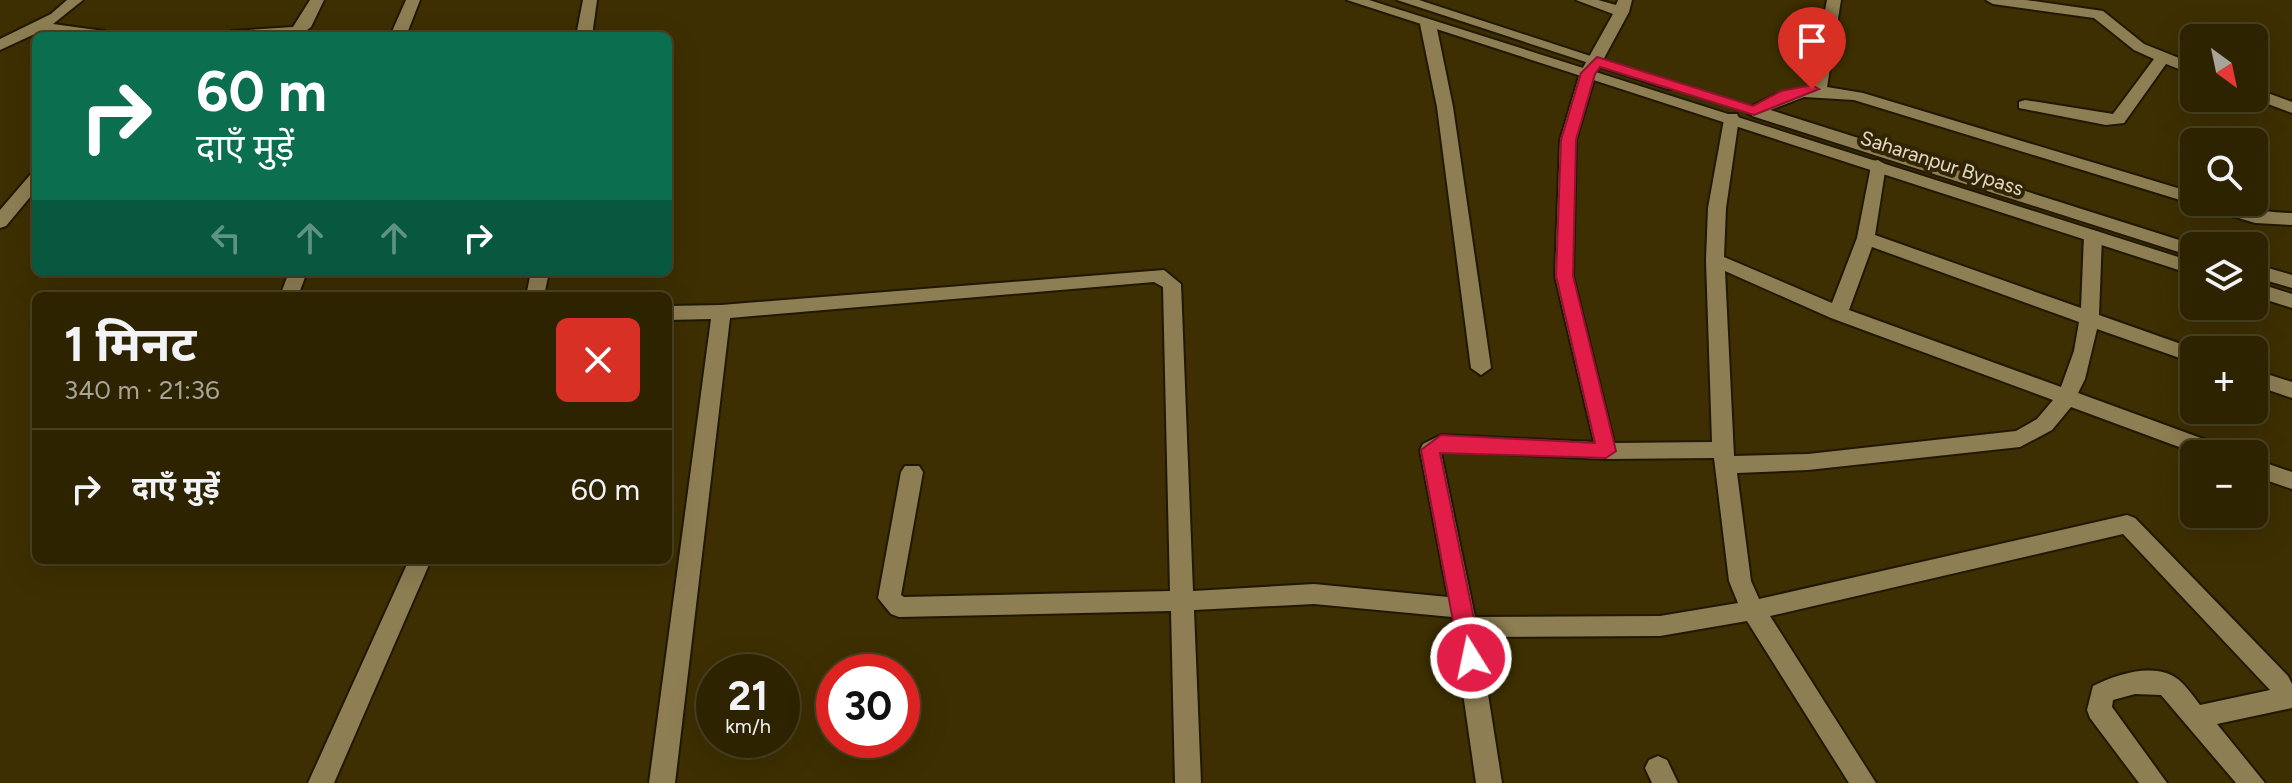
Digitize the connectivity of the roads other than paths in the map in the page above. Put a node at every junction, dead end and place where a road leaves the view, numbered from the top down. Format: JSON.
{"nodes":[{"id":1,"x":76,"y":0,"type":"edge"},
{"id":2,"x":317,"y":0,"type":"edge"},
{"id":3,"x":413,"y":0,"type":"edge"},
{"id":4,"x":590,"y":0,"type":"edge"},
{"id":5,"x":1354,"y":0,"type":"edge"},
{"id":6,"x":1404,"y":0,"type":"edge"},
{"id":7,"x":1583,"y":0,"type":"edge"},
{"id":8,"x":1834,"y":0,"type":"edge"},
{"id":9,"x":1993,"y":0,"type":"edge"},
{"id":10,"x":1624,"y":6,"type":"edge"},
{"id":11,"x":2094,"y":7,"type":"edge"},
{"id":12,"x":1428,"y":24,"type":"junction"},
{"id":13,"x":38,"y":27,"type":"junction"},
{"id":14,"x":75,"y":32,"type":"edge"},
{"id":15,"x":280,"y":32,"type":"edge"},
{"id":16,"x":400,"y":32,"type":"edge"},
{"id":17,"x":585,"y":32,"type":"edge"},
{"id":18,"x":0,"y":45,"type":"edge"},
{"id":19,"x":2162,"y":58,"type":"junction"},
{"id":20,"x":2180,"y":65,"type":"edge"},
{"id":21,"x":1593,"y":67,"type":"junction"},
{"id":22,"x":1819,"y":88,"type":"junction"},
{"id":23,"x":2268,"y":99,"type":"edge"},
{"id":24,"x":2025,"y":105,"type":"dead end"},
{"id":25,"x":2292,"y":108,"type":"edge"},
{"id":26,"x":1754,"y":111,"type":"junction"},
{"id":27,"x":1731,"y":118,"type":"junction"},
{"id":28,"x":1878,"y":165,"type":"junction"},
{"id":29,"x":2180,"y":195,"type":"edge"},
{"id":30,"x":0,"y":196,"type":"edge"},
{"id":31,"x":29,"y":196,"type":"edge"},
{"id":32,"x":2251,"y":216,"type":"edge"},
{"id":33,"x":2261,"y":219,"type":"junction"},
{"id":34,"x":2292,"y":219,"type":"edge"},
{"id":35,"x":0,"y":222,"type":"edge"},
{"id":36,"x":2292,"y":233,"type":"edge"},
{"id":37,"x":2093,"y":236,"type":"junction"},
{"id":38,"x":1866,"y":238,"type":"junction"},
{"id":39,"x":2180,"y":247,"type":"edge"},
{"id":40,"x":1715,"y":260,"type":"junction"},
{"id":41,"x":2180,"y":264,"type":"edge"},
{"id":42,"x":2268,"y":274,"type":"edge"},
{"id":43,"x":2292,"y":282,"type":"edge"},
{"id":44,"x":2268,"y":293,"type":"edge"},
{"id":45,"x":2292,"y":301,"type":"edge"},
{"id":46,"x":721,"y":312,"type":"junction"},
{"id":47,"x":672,"y":313,"type":"edge"},
{"id":48,"x":1838,"y":313,"type":"junction"},
{"id":49,"x":2092,"y":321,"type":"junction"},
{"id":50,"x":2180,"y":351,"type":"edge"},
{"id":51,"x":1481,"y":368,"type":"dead end"},
{"id":52,"x":2268,"y":382,"type":"edge"},
{"id":53,"x":2292,"y":390,"type":"edge"},
{"id":54,"x":2068,"y":398,"type":"junction"},
{"id":55,"x":2183,"y":440,"type":"edge"},
{"id":56,"x":1606,"y":451,"type":"junction"},
{"id":57,"x":1723,"y":458,"type":"junction"},
{"id":58,"x":912,"y":472,"type":"dead end"},
{"id":59,"x":2268,"y":472,"type":"edge"},
{"id":60,"x":2292,"y":481,"type":"edge"},
{"id":61,"x":418,"y":564,"type":"edge"},
{"id":62,"x":1183,"y":601,"type":"junction"},
{"id":63,"x":1753,"y":610,"type":"junction"},
{"id":64,"x":1464,"y":618,"type":"junction"},
{"id":65,"x":2289,"y":690,"type":"edge"},
{"id":66,"x":2196,"y":717,"type":"junction"},
{"id":67,"x":321,"y":783,"type":"edge"},
{"id":68,"x":662,"y":783,"type":"edge"},
{"id":69,"x":1188,"y":783,"type":"edge"},
{"id":70,"x":1489,"y":783,"type":"edge"},
{"id":71,"x":1863,"y":783,"type":"edge"},
{"id":72,"x":2154,"y":783,"type":"edge"},
{"id":73,"x":2252,"y":783,"type":"edge"}],
"edges":[{"from":1,"to":13,"type":"street"},
{"from":2,"to":15,"type":"street"},
{"from":3,"to":16,"type":"street"},
{"from":4,"to":17,"type":"street"},
{"from":5,"to":12,"type":"street","name":"Saharanpur Bypass"},
{"from":6,"to":21,"type":"street"},
{"from":7,"to":10,"type":"street"},
{"from":8,"to":22,"type":"street"},
{"from":9,"to":11,"type":"street"},
{"from":10,"to":21,"type":"street"},
{"from":11,"to":19,"type":"street"},
{"from":12,"to":21,"type":"street","name":"Saharanpur Bypass"},
{"from":12,"to":51,"type":"street"},
{"from":13,"to":14,"type":"street"},
{"from":13,"to":18,"type":"street"},
{"from":19,"to":20,"type":"street"},
{"from":19,"to":24,"type":"street"},
{"from":21,"to":26,"type":"street"},
{"from":21,"to":27,"type":"street","name":"Saharanpur Bypass"},
{"from":21,"to":56,"type":"street"},
{"from":22,"to":26,"type":"street"},
{"from":22,"to":29,"type":"street"},
{"from":23,"to":25,"type":"street"},
{"from":26,"to":39,"type":"street"},
{"from":27,"to":28,"type":"street","name":"Saharanpur Bypass"},
{"from":27,"to":40,"type":"street"},
{"from":28,"to":37,"type":"street","name":"Saharanpur Bypass"},
{"from":28,"to":38,"type":"street"},
{"from":30,"to":31,"type":"street"},
{"from":31,"to":35,"type":"street"},
{"from":32,"to":33,"type":"street"},
{"from":33,"to":34,"type":"street"},
{"from":33,"to":36,"type":"street"},
{"from":37,"to":41,"type":"street","name":"Saharanpur Bypass"},
{"from":37,"to":49,"type":"street"},
{"from":38,"to":48,"type":"street"},
{"from":38,"to":49,"type":"street"},
{"from":40,"to":48,"type":"street"},
{"from":40,"to":57,"type":"street"},
{"from":42,"to":43,"type":"street"},
{"from":44,"to":45,"type":"street"},
{"from":46,"to":47,"type":"street"},
{"from":46,"to":62,"type":"street"},
{"from":46,"to":68,"type":"street"},
{"from":48,"to":54,"type":"street"},
{"from":49,"to":50,"type":"street"},
{"from":49,"to":54,"type":"street"},
{"from":52,"to":53,"type":"street"},
{"from":54,"to":55,"type":"street"},
{"from":54,"to":57,"type":"street"},
{"from":56,"to":57,"type":"street"},
{"from":56,"to":64,"type":"street"},
{"from":57,"to":63,"type":"street"},
{"from":58,"to":62,"type":"street"},
{"from":59,"to":60,"type":"street"},
{"from":61,"to":67,"type":"street"},
{"from":62,"to":64,"type":"street"},
{"from":62,"to":69,"type":"street"},
{"from":63,"to":64,"type":"street"},
{"from":63,"to":65,"type":"street"},
{"from":63,"to":71,"type":"street"},
{"from":64,"to":70,"type":"street"},
{"from":65,"to":66,"type":"street"},
{"from":66,"to":72,"type":"street"},
{"from":66,"to":73,"type":"street"}]}
